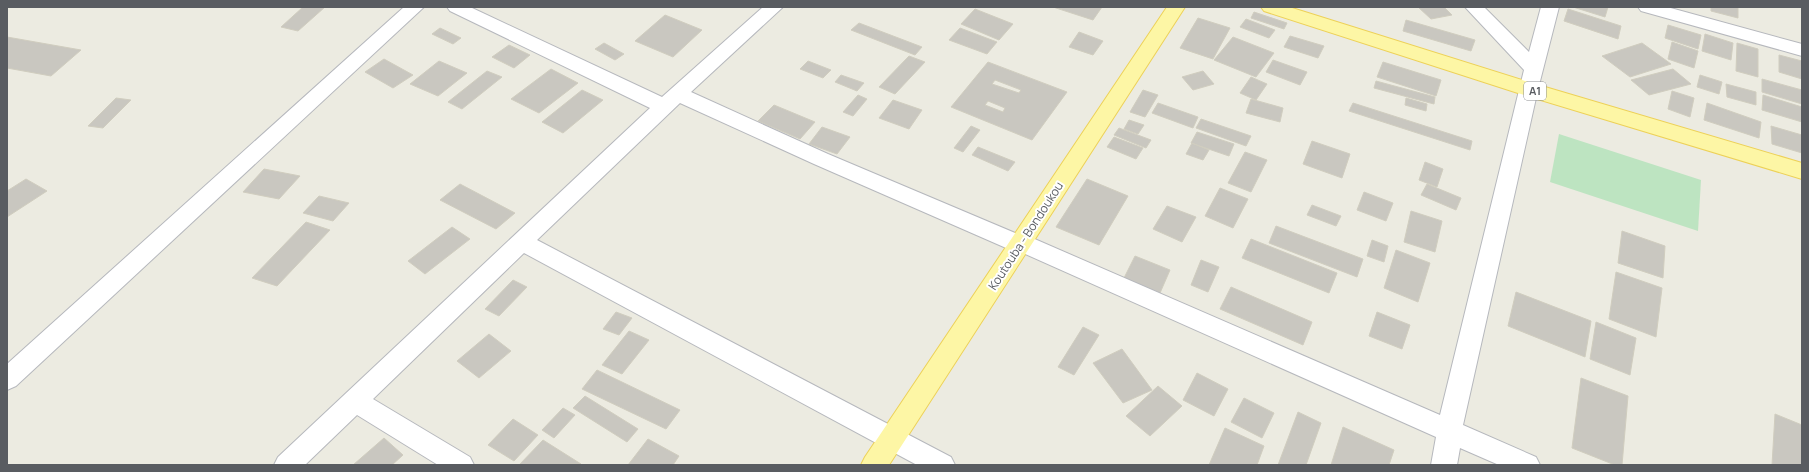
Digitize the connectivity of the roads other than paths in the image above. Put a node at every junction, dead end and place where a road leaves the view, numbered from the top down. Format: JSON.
{"nodes":[{"id":1,"x":415,"y":7,"type":"edge"},
{"id":2,"x":456,"y":7,"type":"edge"},
{"id":3,"x":774,"y":7,"type":"edge"},
{"id":4,"x":1176,"y":7,"type":"edge"},
{"id":5,"x":1270,"y":7,"type":"edge"},
{"id":6,"x":1474,"y":7,"type":"edge"},
{"id":7,"x":1550,"y":7,"type":"edge"},
{"id":8,"x":1647,"y":7,"type":"edge"},
{"id":9,"x":1802,"y":50,"type":"edge"},
{"id":10,"x":1533,"y":68,"type":"junction"},
{"id":11,"x":1528,"y":89,"type":"junction"},
{"id":12,"x":671,"y":100,"type":"junction"},
{"id":13,"x":1802,"y":171,"type":"edge"},
{"id":14,"x":522,"y":242,"type":"junction"},
{"id":15,"x":1021,"y":244,"type":"junction"},
{"id":16,"x":7,"y":378,"type":"edge"},
{"id":17,"x":355,"y":401,"type":"junction"},
{"id":18,"x":1448,"y":432,"type":"junction"},
{"id":19,"x":892,"y":439,"type":"junction"},
{"id":20,"x":287,"y":465,"type":"edge"},
{"id":21,"x":461,"y":465,"type":"edge"},
{"id":22,"x":874,"y":465,"type":"edge"},
{"id":23,"x":942,"y":465,"type":"edge"},
{"id":24,"x":1444,"y":465,"type":"edge"},
{"id":25,"x":1527,"y":465,"type":"edge"}],
"edges":[{"from":1,"to":16,"type":"street"},
{"from":2,"to":12,"type":"street"},
{"from":3,"to":12,"type":"street"},
{"from":4,"to":15,"type":"main road","name":"Koutouba - Bondoukou"},
{"from":5,"to":11,"type":"main road","number":"A1"},
{"from":6,"to":10,"type":"street"},
{"from":7,"to":10,"type":"street"},
{"from":8,"to":9,"type":"street"},
{"from":10,"to":11,"type":"street"},
{"from":11,"to":13,"type":"main road","number":"A1"},
{"from":11,"to":18,"type":"street"},
{"from":12,"to":14,"type":"street"},
{"from":12,"to":15,"type":"street"},
{"from":14,"to":17,"type":"street"},
{"from":14,"to":19,"type":"street"},
{"from":15,"to":18,"type":"street"},
{"from":15,"to":19,"type":"main road","name":"Koutouba - Bondoukou"},
{"from":17,"to":20,"type":"street"},
{"from":17,"to":21,"type":"street"},
{"from":18,"to":24,"type":"street"},
{"from":18,"to":25,"type":"street"},
{"from":19,"to":22,"type":"main road","name":"Koutouba - Bondoukou"},
{"from":19,"to":23,"type":"street"}]}
